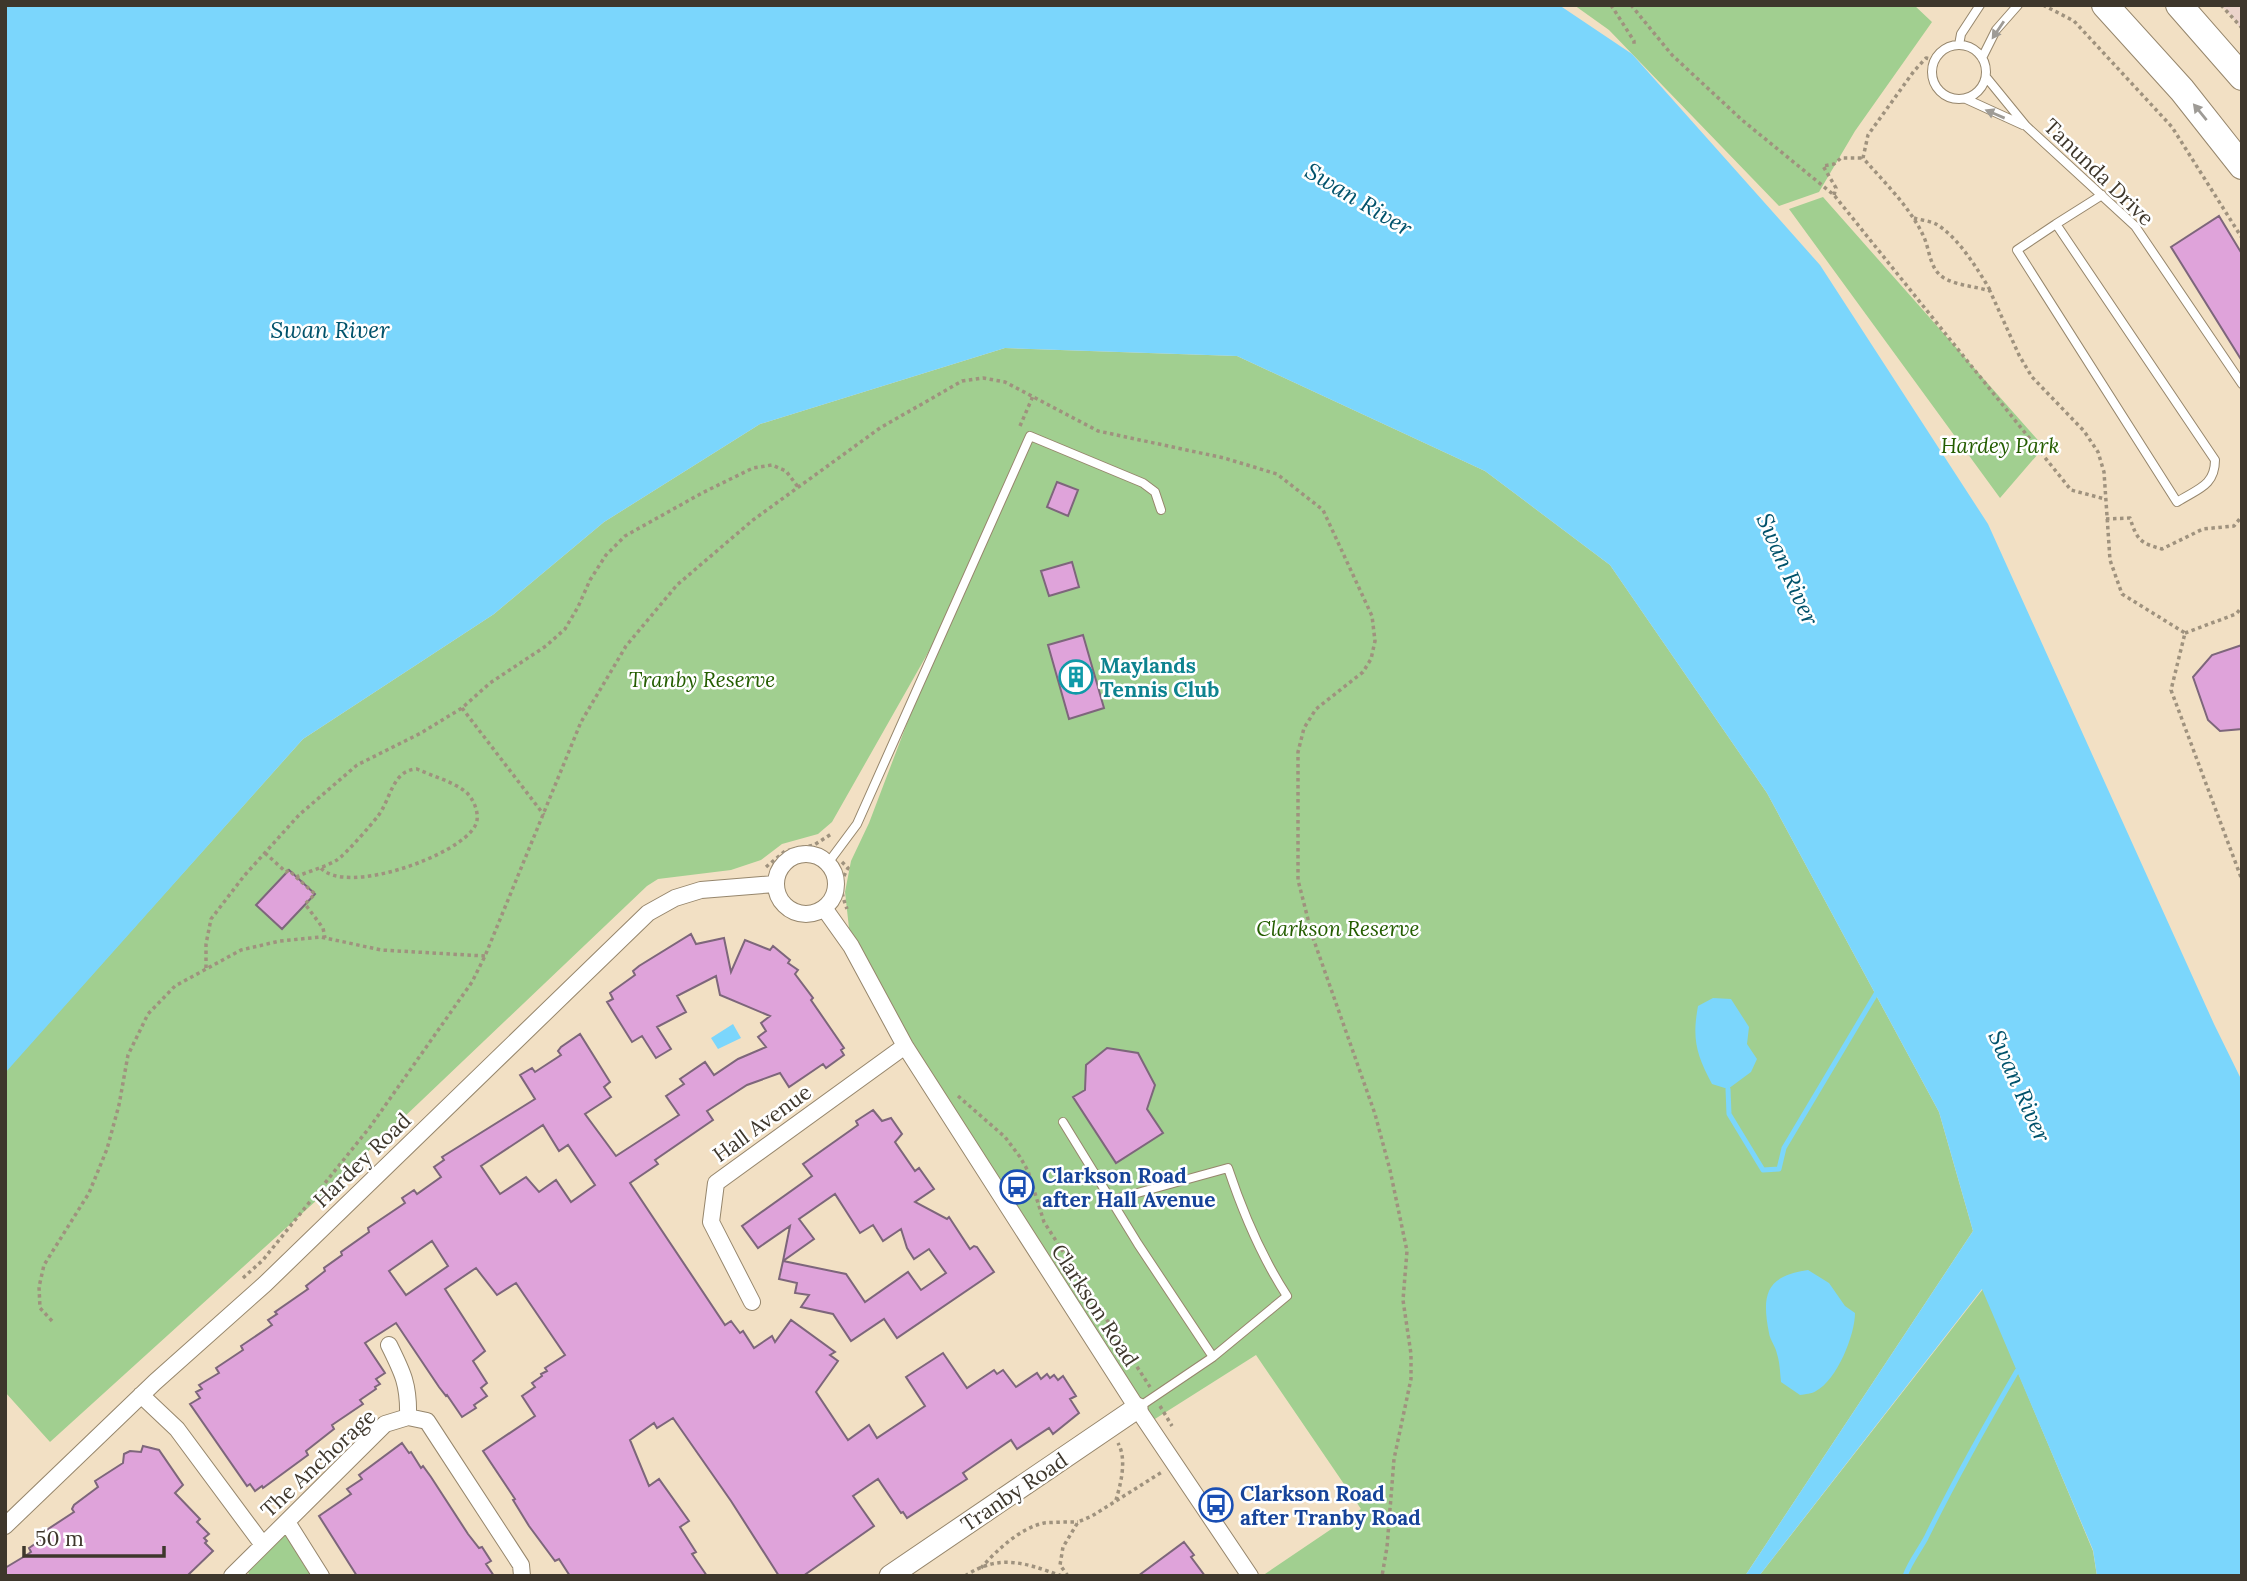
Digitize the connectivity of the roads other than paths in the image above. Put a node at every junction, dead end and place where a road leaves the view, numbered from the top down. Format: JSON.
{"nodes":[{"id":1,"x":1980,"y":5,"type":"edge"},
{"id":2,"x":2018,"y":5,"type":"edge"},
{"id":3,"x":2105,"y":5,"type":"edge"},
{"id":4,"x":2179,"y":5,"type":"edge"},
{"id":5,"x":1959,"y":45,"type":"junction"},
{"id":6,"x":1982,"y":58,"type":"junction"},
{"id":7,"x":1986,"y":77,"type":"junction"},
{"id":8,"x":2242,"y":77,"type":"edge"},
{"id":9,"x":1965,"y":99,"type":"junction"},
{"id":10,"x":2026,"y":126,"type":"junction"},
{"id":11,"x":2242,"y":166,"type":"edge"},
{"id":12,"x":2102,"y":195,"type":"junction"},
{"id":13,"x":2056,"y":223,"type":"junction"},
{"id":14,"x":2242,"y":384,"type":"edge"},
{"id":15,"x":1161,"y":510,"type":"dead end"},
{"id":16,"x":831,"y":859,"type":"junction"},
{"id":17,"x":775,"y":884,"type":"junction"},
{"id":18,"x":824,"y":908,"type":"junction"},
{"id":19,"x":905,"y":1046,"type":"junction"},
{"id":20,"x":1063,"y":1122,"type":"dead end"},
{"id":21,"x":1112,"y":1200,"type":"junction"},
{"id":22,"x":752,"y":1302,"type":"dead end"},
{"id":23,"x":388,"y":1345,"type":"dead end"},
{"id":24,"x":1213,"y":1357,"type":"junction"},
{"id":25,"x":141,"y":1395,"type":"junction"},
{"id":26,"x":1137,"y":1408,"type":"junction"},
{"id":27,"x":408,"y":1416,"type":"junction"},
{"id":28,"x":286,"y":1522,"type":"junction"},
{"id":29,"x":5,"y":1526,"type":"edge"},
{"id":30,"x":263,"y":1545,"type":"junction"},
{"id":31,"x":232,"y":1576,"type":"edge"},
{"id":32,"x":320,"y":1576,"type":"edge"},
{"id":33,"x":522,"y":1576,"type":"edge"},
{"id":34,"x":890,"y":1576,"type":"edge"},
{"id":35,"x":1251,"y":1576,"type":"edge"}],
"edges":[{"from":1,"to":5,"type":"lane"},
{"from":2,"to":6,"type":"lane","one_way":true},
{"from":11,"to":3,"type":"highway","one_way":true},
{"from":4,"to":8,"type":"highway"},
{"from":5,"to":6,"type":"lane"},
{"from":5,"to":9,"type":"lane"},
{"from":6,"to":7,"type":"lane"},
{"from":7,"to":9,"type":"lane"},
{"from":7,"to":10,"type":"lane","name":"Tanunda Drive"},
{"from":10,"to":9,"type":"lane","name":"Tanunda Drive","one_way":true},
{"from":10,"to":12,"type":"lane","name":"Tanunda Drive"},
{"from":12,"to":13,"type":"lane"},
{"from":12,"to":14,"type":"lane","name":"Tanunda Drive"},
{"from":13,"to":13,"type":"lane"},
{"from":15,"to":16,"type":"lane"},
{"from":16,"to":17,"type":"street"},
{"from":16,"to":18,"type":"street"},
{"from":17,"to":18,"type":"street"},
{"from":17,"to":25,"type":"street","name":"Hardey Road"},
{"from":18,"to":19,"type":"street","name":"Clarkson Road"},
{"from":19,"to":22,"type":"street","name":"Hall Avenue"},
{"from":19,"to":26,"type":"street","name":"Clarkson Road"},
{"from":20,"to":21,"type":"lane"},
{"from":21,"to":24,"type":"lane"},
{"from":21,"to":24,"type":"lane"},
{"from":23,"to":27,"type":"street","name":"The Anchorage"},
{"from":24,"to":26,"type":"lane"},
{"from":25,"to":29,"type":"street","name":"Hardey Road"},
{"from":25,"to":30,"type":"street"},
{"from":26,"to":34,"type":"street","name":"Tranby Road"},
{"from":26,"to":35,"type":"street","name":"Clarkson Road"},
{"from":27,"to":28,"type":"street","name":"The Anchorage"},
{"from":27,"to":33,"type":"street","name":"The Anchorage"},
{"from":28,"to":30,"type":"street","name":"The Anchorage"},
{"from":28,"to":32,"type":"street"},
{"from":30,"to":31,"type":"street","name":"The Anchorage"}]}
